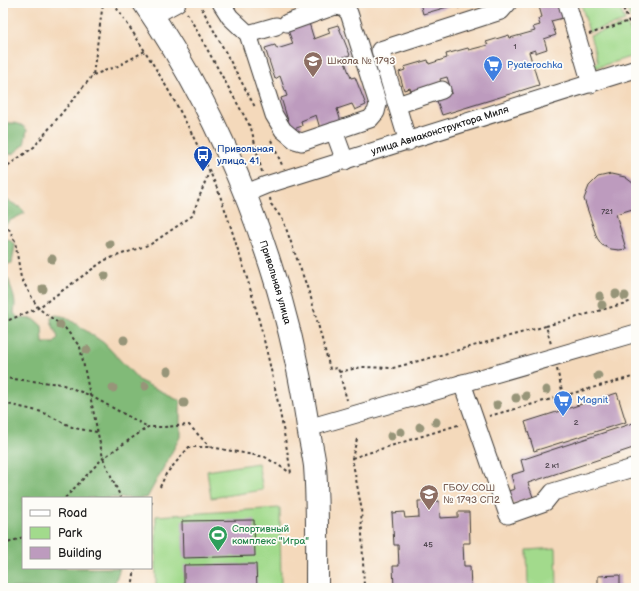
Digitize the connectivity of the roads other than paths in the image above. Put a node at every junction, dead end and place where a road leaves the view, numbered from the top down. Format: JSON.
{"nodes":[{"id":1,"x":221,"y":3,"type":"edge"},
{"id":2,"x":508,"y":3,"type":"edge"},
{"id":3,"x":566,"y":3,"type":"edge"},
{"id":4,"x":181,"y":6,"type":"edge"},
{"id":5,"x":148,"y":10,"type":"edge"},
{"id":6,"x":248,"y":34,"type":"junction"},
{"id":7,"x":636,"y":69,"type":"edge"},
{"id":8,"x":591,"y":84,"type":"junction"},
{"id":9,"x":442,"y":90,"type":"dead end"},
{"id":10,"x":397,"y":105,"type":"junction"},
{"id":11,"x":334,"y":131,"type":"junction"},
{"id":12,"x":408,"y":142,"type":"junction"},
{"id":13,"x":345,"y":161,"type":"junction"},
{"id":14,"x":244,"y":194,"type":"junction"},
{"id":15,"x":636,"y":333,"type":"edge"},
{"id":16,"x":462,"y":383,"type":"junction"},
{"id":17,"x":308,"y":428,"type":"junction"},
{"id":18,"x":636,"y":467,"type":"edge"},
{"id":19,"x":317,"y":588,"type":"edge"}],
"edges":[{"from":1,"to":6,"type":"street"},
{"from":2,"to":10,"type":"street"},
{"from":3,"to":8,"type":"street"},
{"from":4,"to":5,"type":"street"},
{"from":5,"to":14,"type":"main road","name":"Привольная улица"},
{"from":6,"to":11,"type":"street"},
{"from":6,"to":11,"type":"street"},
{"from":7,"to":8,"type":"street","name":"улица Авиаконструктора Миля"},
{"from":8,"to":12,"type":"street","name":"улица Авиаконструктора Миля"},
{"from":9,"to":10,"type":"street"},
{"from":10,"to":12,"type":"street"},
{"from":11,"to":13,"type":"street"},
{"from":12,"to":13,"type":"street","name":"улица Авиаконструктора Миля"},
{"from":13,"to":14,"type":"street","name":"улица Авиаконструктора Миля"},
{"from":14,"to":17,"type":"main road","name":"Привольная улица"},
{"from":15,"to":16,"type":"street"},
{"from":16,"to":17,"type":"street"},
{"from":16,"to":18,"type":"street"},
{"from":17,"to":19,"type":"main road","name":"Привольная улица"}]}
